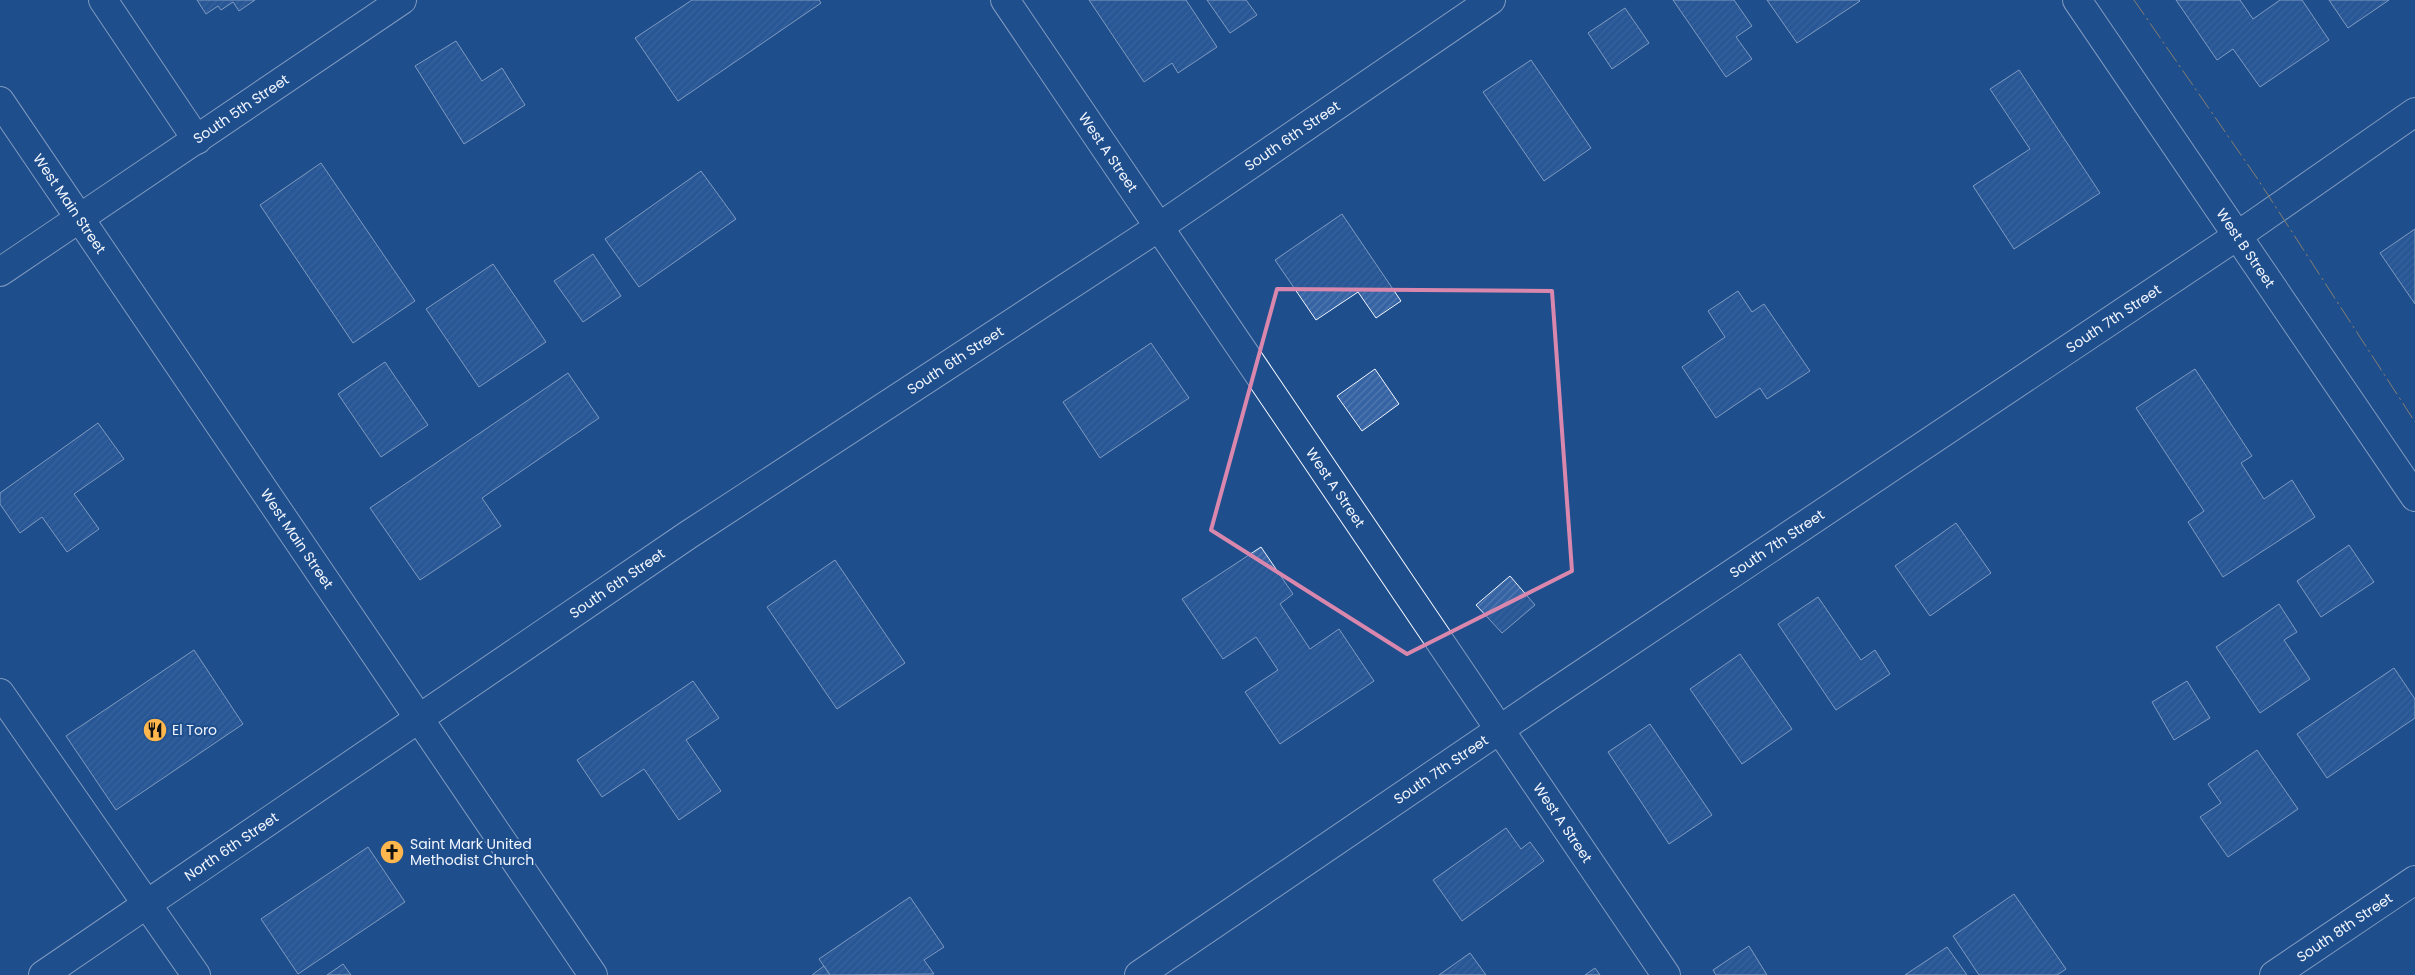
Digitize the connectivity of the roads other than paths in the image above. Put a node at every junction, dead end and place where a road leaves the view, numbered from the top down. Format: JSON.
{"nodes":[{"id":1,"x":103,"y":0,"type":"edge"},
{"id":2,"x":1005,"y":0,"type":"edge"},
{"id":3,"x":1491,"y":0,"type":"edge"},
{"id":4,"x":2077,"y":0,"type":"edge"},
{"id":5,"x":388,"y":4,"type":"edge"},
{"id":6,"x":0,"y":101,"type":"edge"},
{"id":7,"x":2415,"y":112,"type":"edge"},
{"id":8,"x":197,"y":140,"type":"junction"},
{"id":9,"x":80,"y":218,"type":"junction"},
{"id":10,"x":1159,"y":226,"type":"junction"},
{"id":11,"x":2237,"y":236,"type":"junction"},
{"id":12,"x":0,"y":272,"type":"edge"},
{"id":13,"x":2415,"y":497,"type":"edge"},
{"id":14,"x":0,"y":692,"type":"edge"},
{"id":15,"x":419,"y":718,"type":"junction"},
{"id":16,"x":1499,"y":729,"type":"junction"},
{"id":17,"x":2415,"y":880,"type":"edge"},
{"id":18,"x":147,"y":905,"type":"junction"},
{"id":19,"x":43,"y":975,"type":"edge"},
{"id":20,"x":196,"y":975,"type":"edge"},
{"id":21,"x":593,"y":975,"type":"edge"},
{"id":22,"x":1138,"y":975,"type":"edge"},
{"id":23,"x":1666,"y":975,"type":"edge"},
{"id":24,"x":2274,"y":975,"type":"edge"}],
"edges":[{"from":1,"to":8,"type":"street"},
{"from":2,"to":10,"type":"street","name":"West A Street"},
{"from":3,"to":10,"type":"street","name":"South 6th Street"},
{"from":4,"to":11,"type":"street","name":"West B Street"},
{"from":5,"to":8,"type":"street","name":"South 5th Street"},
{"from":6,"to":9,"type":"street","name":"West Main Street"},
{"from":7,"to":11,"type":"street","name":"South 7th Street"},
{"from":8,"to":9,"type":"street","name":"South 5th Street"},
{"from":9,"to":12,"type":"street","name":"South 5th Street"},
{"from":9,"to":15,"type":"street","name":"West Main Street"},
{"from":10,"to":15,"type":"street","name":"South 6th Street"},
{"from":10,"to":16,"type":"street","name":"West A Street"},
{"from":11,"to":13,"type":"street","name":"West B Street"},
{"from":11,"to":16,"type":"street","name":"South 7th Street"},
{"from":14,"to":18,"type":"street"},
{"from":15,"to":18,"type":"street","name":"North 6th Street"},
{"from":15,"to":21,"type":"street","name":"West Main Street"},
{"from":16,"to":22,"type":"street","name":"South 7th Street"},
{"from":16,"to":23,"type":"street","name":"West A Street"},
{"from":17,"to":24,"type":"street","name":"South 8th Street"},
{"from":18,"to":19,"type":"street","name":"North 6th Street"},
{"from":18,"to":20,"type":"street"}]}
